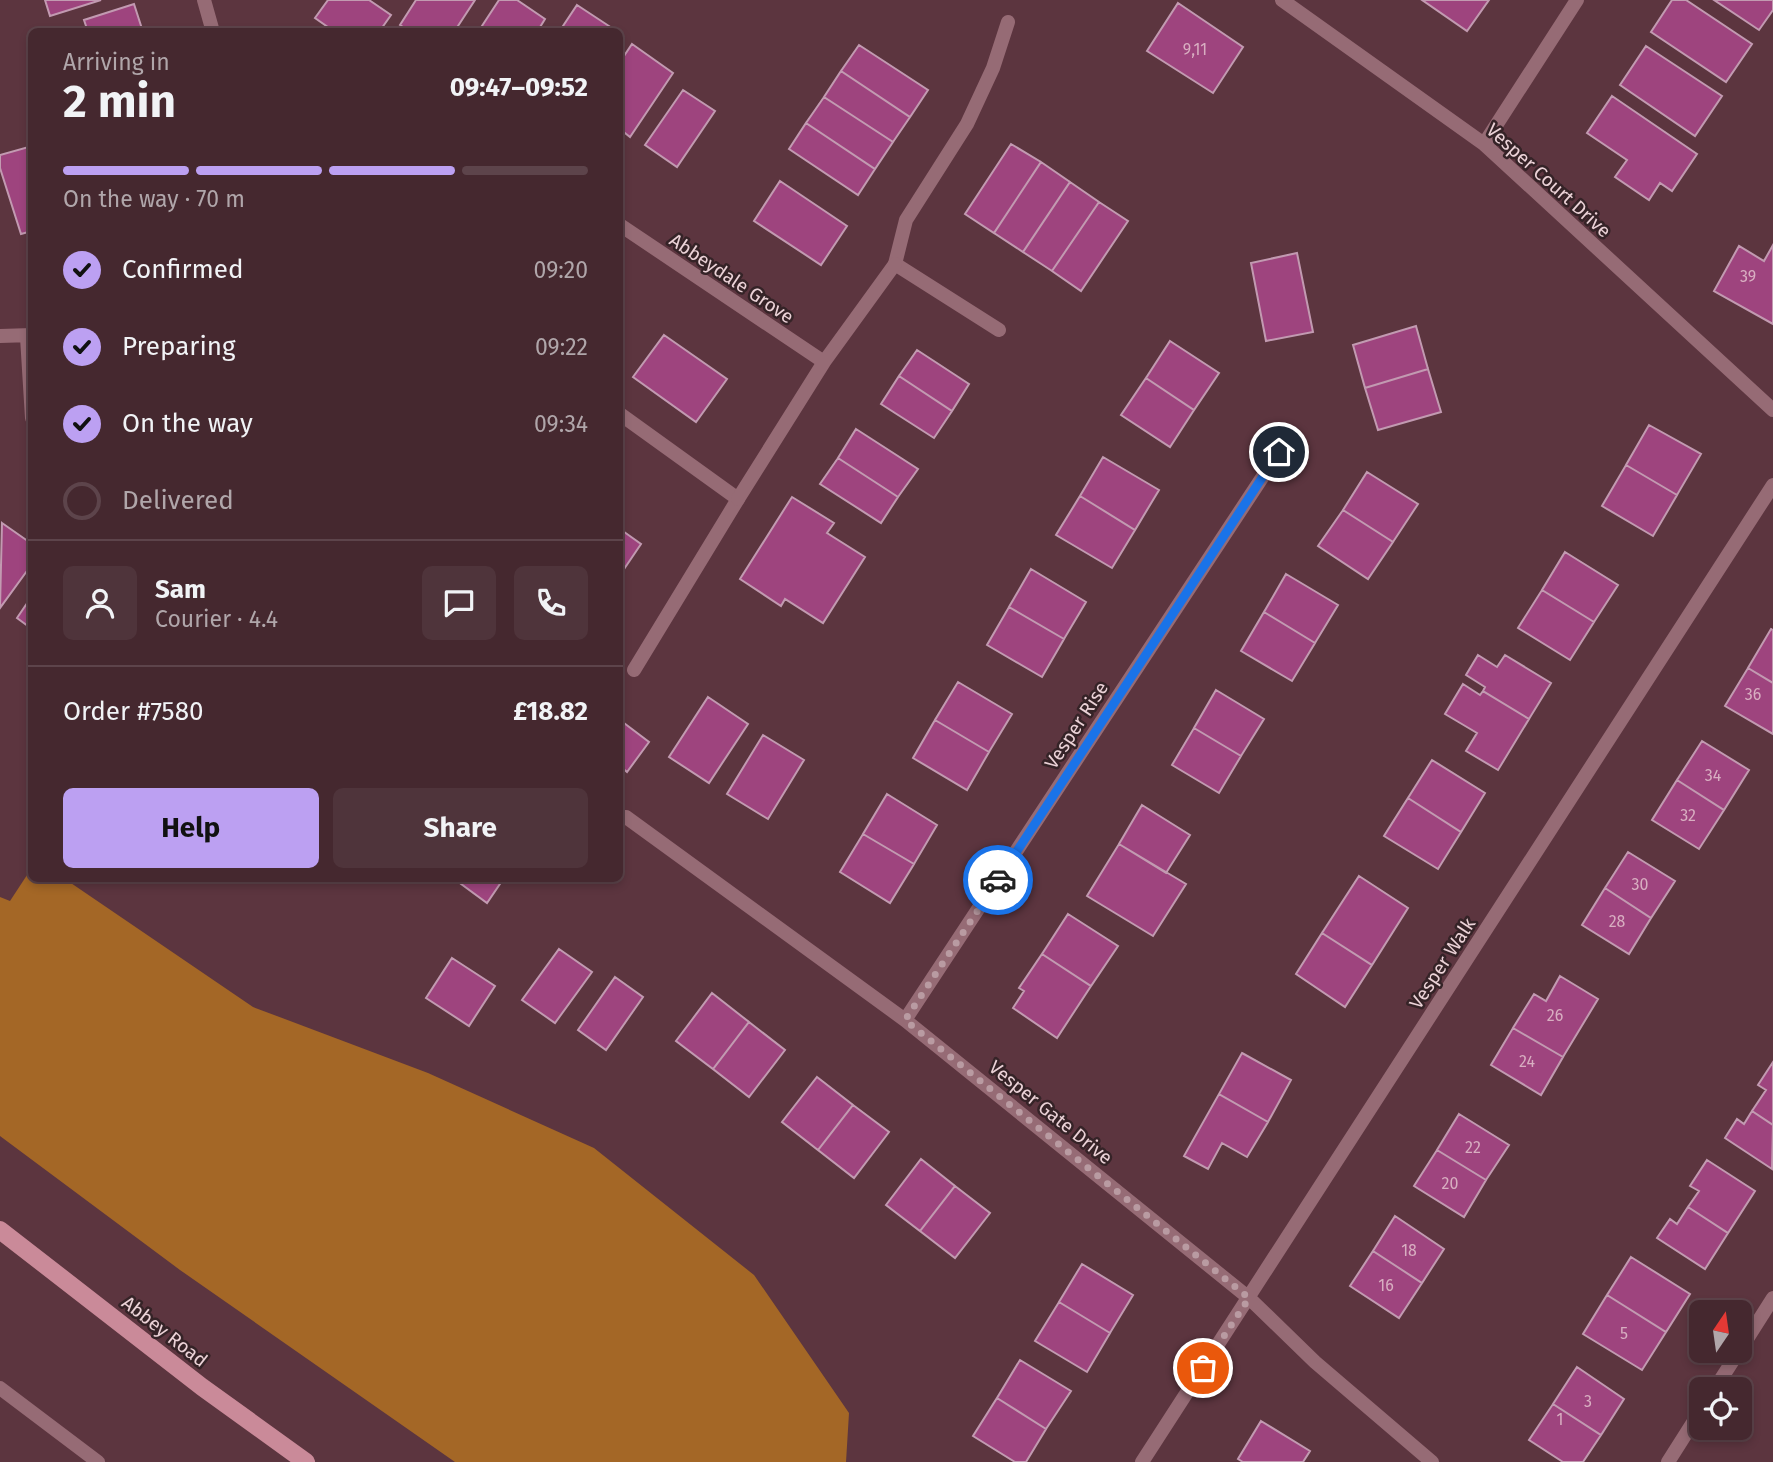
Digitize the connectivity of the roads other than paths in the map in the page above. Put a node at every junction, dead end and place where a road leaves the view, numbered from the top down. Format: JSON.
{"nodes":[{"id":1,"x":204,"y":0,"type":"edge"},
{"id":2,"x":1282,"y":0,"type":"edge"},
{"id":3,"x":1577,"y":0,"type":"edge"},
{"id":4,"x":1008,"y":22,"type":"dead end"},
{"id":5,"x":212,"y":28,"type":"edge"},
{"id":6,"x":1483,"y":144,"type":"junction"},
{"id":7,"x":623,"y":227,"type":"edge"},
{"id":8,"x":895,"y":264,"type":"junction"},
{"id":9,"x":999,"y":330,"type":"dead end"},
{"id":10,"x":0,"y":336,"type":"edge"},
{"id":11,"x":28,"y":336,"type":"edge"},
{"id":12,"x":824,"y":362,"type":"junction"},
{"id":13,"x":1773,"y":410,"type":"edge"},
{"id":14,"x":623,"y":416,"type":"edge"},
{"id":15,"x":1279,"y":452,"type":"dead end"},
{"id":16,"x":1773,"y":485,"type":"edge"},
{"id":17,"x":738,"y":499,"type":"junction"},
{"id":18,"x":634,"y":670,"type":"dead end"},
{"id":19,"x":626,"y":817,"type":"dead end"},
{"id":20,"x":905,"y":1020,"type":"junction"},
{"id":21,"x":0,"y":1230,"type":"edge"},
{"id":22,"x":1249,"y":1298,"type":"junction"},
{"id":23,"x":1773,"y":1298,"type":"edge"},
{"id":24,"x":1752,"y":1331,"type":"edge"},
{"id":25,"x":0,"y":1388,"type":"edge"},
{"id":26,"x":1689,"y":1429,"type":"edge"},
{"id":27,"x":98,"y":1462,"type":"edge"},
{"id":28,"x":306,"y":1462,"type":"edge"},
{"id":29,"x":1142,"y":1462,"type":"edge"},
{"id":30,"x":1432,"y":1462,"type":"edge"},
{"id":31,"x":1668,"y":1462,"type":"edge"}],
"edges":[{"from":1,"to":5,"type":"street"},
{"from":2,"to":6,"type":"street","name":"Vesper Court Drive"},
{"from":3,"to":6,"type":"street"},
{"from":4,"to":8,"type":"street"},
{"from":6,"to":13,"type":"street","name":"Vesper Court Drive"},
{"from":7,"to":12,"type":"street","name":"Abbeydale Grove"},
{"from":8,"to":9,"type":"street"},
{"from":8,"to":12,"type":"street"},
{"from":10,"to":11,"type":"street"},
{"from":12,"to":17,"type":"street"},
{"from":14,"to":17,"type":"street"},
{"from":15,"to":20,"type":"street","name":"Vesper Rise"},
{"from":16,"to":22,"type":"street","name":"Vesper Walk"},
{"from":17,"to":18,"type":"street"},
{"from":19,"to":20,"type":"street","name":"Vesper Gate Drive"},
{"from":20,"to":22,"type":"street","name":"Vesper Gate Drive"},
{"from":21,"to":28,"type":"main road","name":"Abbey Road"},
{"from":22,"to":29,"type":"street","name":"Vesper Walk"},
{"from":22,"to":30,"type":"street","name":"Vesper Gate Drive"},
{"from":23,"to":24,"type":"street"},
{"from":25,"to":27,"type":"street"},
{"from":26,"to":31,"type":"street"}]}
